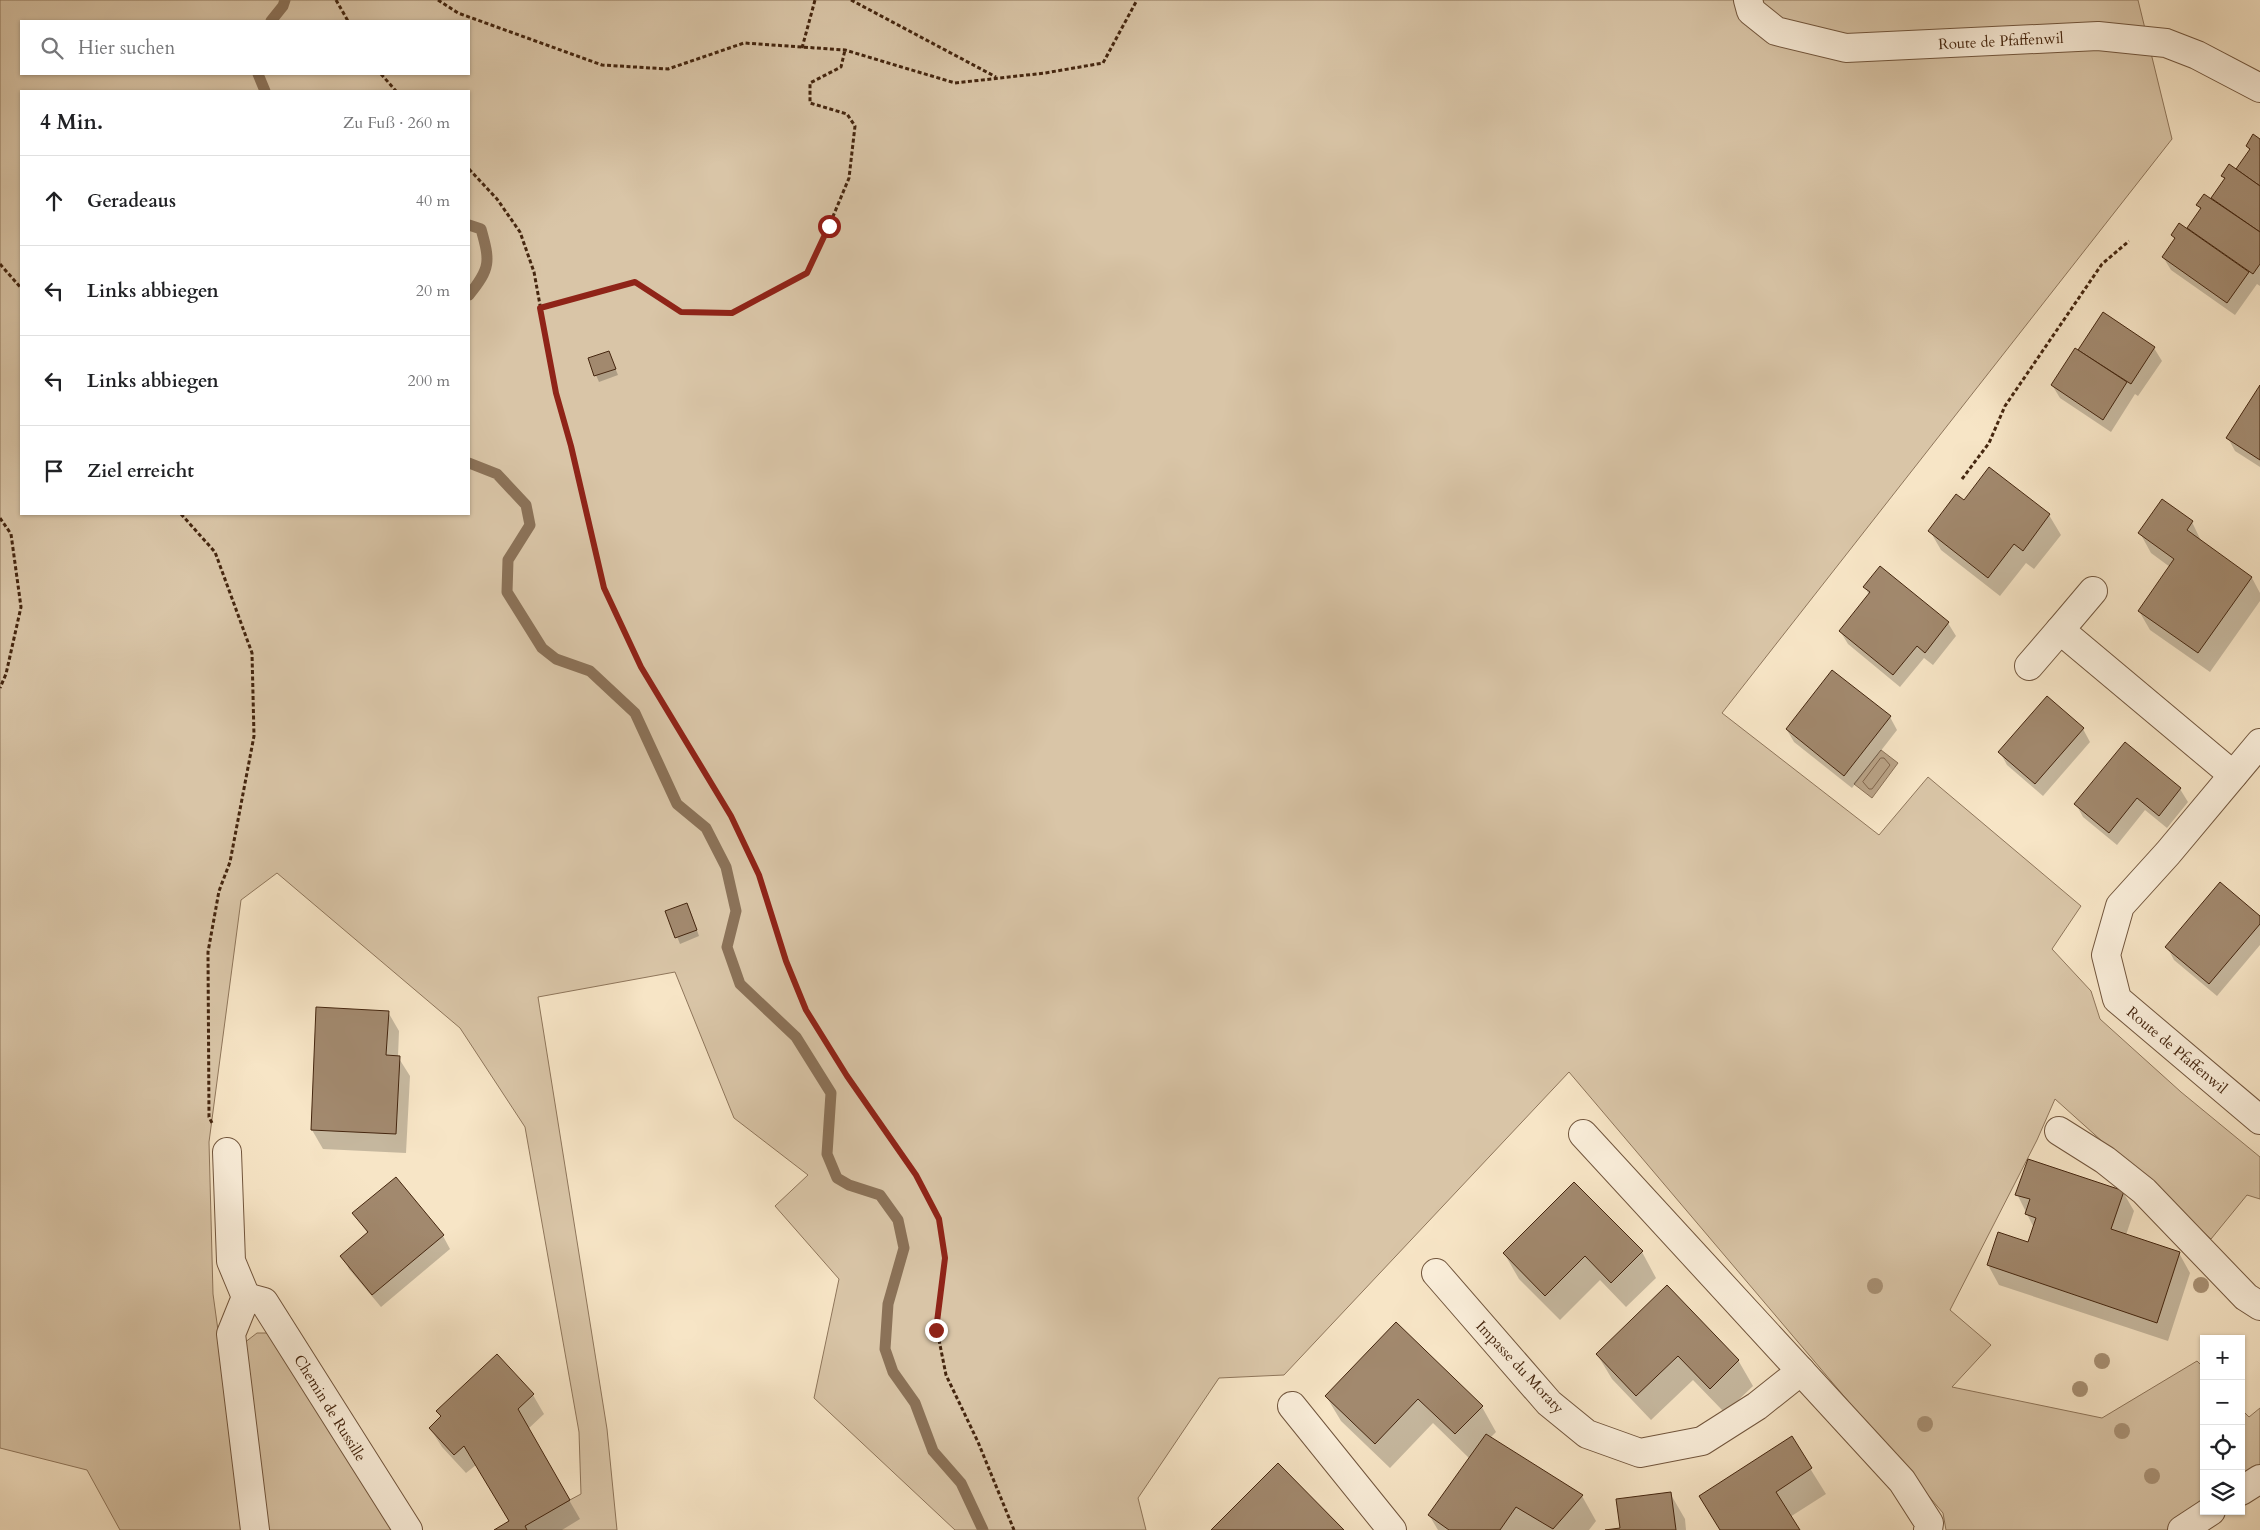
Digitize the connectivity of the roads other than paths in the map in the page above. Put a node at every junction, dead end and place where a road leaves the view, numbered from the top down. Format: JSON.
{"nodes":[{"id":1,"x":1748,"y":0,"type":"edge"},
{"id":2,"x":2260,"y":88,"type":"edge"},
{"id":3,"x":2093,"y":591,"type":"dead end"},
{"id":4,"x":2060,"y":630,"type":"junction"},
{"id":5,"x":2029,"y":666,"type":"dead end"},
{"id":6,"x":2260,"y":743,"type":"edge"},
{"id":7,"x":2233,"y":775,"type":"junction"},
{"id":8,"x":2260,"y":1120,"type":"edge"},
{"id":9,"x":2059,"y":1132,"type":"dead end"},
{"id":10,"x":1583,"y":1134,"type":"dead end"},
{"id":11,"x":227,"y":1152,"type":"road end"},
{"id":12,"x":1436,"y":1273,"type":"dead end"},
{"id":13,"x":246,"y":1297,"type":"junction"},
{"id":14,"x":2260,"y":1306,"type":"edge"},
{"id":15,"x":1801,"y":1370,"type":"junction"},
{"id":16,"x":1292,"y":1406,"type":"dead end"},
{"id":17,"x":2260,"y":1479,"type":"edge"},
{"id":18,"x":2245,"y":1488,"type":"edge"},
{"id":19,"x":2205,"y":1515,"type":"edge"},
{"id":20,"x":255,"y":1530,"type":"edge"},
{"id":21,"x":408,"y":1530,"type":"edge"},
{"id":22,"x":1392,"y":1530,"type":"edge"},
{"id":23,"x":1928,"y":1530,"type":"edge"},
{"id":24,"x":2182,"y":1530,"type":"edge"}],
"edges":[{"from":1,"to":2,"type":"street","name":"Route de Pfaffenwil"},
{"from":3,"to":4,"type":"street"},
{"from":4,"to":5,"type":"street"},
{"from":4,"to":7,"type":"street"},
{"from":6,"to":7,"type":"street","name":"Route de Pfaffenwil"},
{"from":7,"to":8,"type":"street","name":"Route de Pfaffenwil"},
{"from":9,"to":14,"type":"street"},
{"from":10,"to":15,"type":"street"},
{"from":11,"to":13,"type":"street"},
{"from":12,"to":15,"type":"street","name":"Impasse du Moraty"},
{"from":13,"to":20,"type":"street"},
{"from":13,"to":21,"type":"street","name":"Chemin de Russille"},
{"from":15,"to":23,"type":"street"},
{"from":16,"to":22,"type":"street"},
{"from":17,"to":18,"type":"street"},
{"from":19,"to":24,"type":"street"}]}
